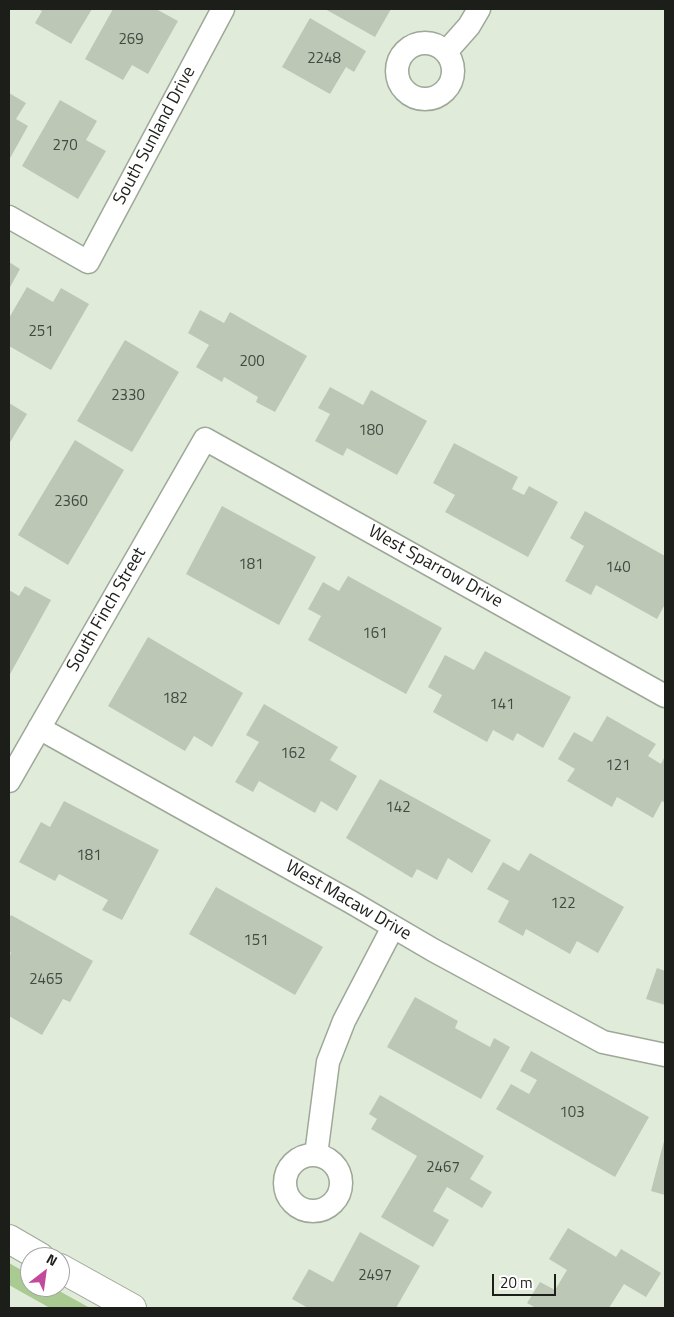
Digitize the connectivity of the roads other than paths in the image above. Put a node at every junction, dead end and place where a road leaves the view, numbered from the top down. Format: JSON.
{"nodes":[{"id":1,"x":223,"y":9,"type":"edge"},
{"id":2,"x":479,"y":9,"type":"edge"},
{"id":3,"x":446,"y":52,"type":"dead end"},
{"id":4,"x":9,"y":217,"type":"edge"},
{"id":5,"x":205,"y":439,"type":"joint"},
{"id":6,"x":665,"y":696,"type":"edge"},
{"id":7,"x":40,"y":728,"type":"junction"},
{"id":8,"x":9,"y":781,"type":"edge"},
{"id":9,"x":394,"y":927,"type":"junction"},
{"id":10,"x":665,"y":1055,"type":"edge"},
{"id":11,"x":316,"y":1155,"type":"dead end"},
{"id":12,"x":9,"y":1239,"type":"edge"},
{"id":13,"x":23,"y":1247,"type":"edge"},
{"id":14,"x":70,"y":1274,"type":"edge"},
{"id":15,"x":132,"y":1308,"type":"edge"}],
"edges":[{"from":1,"to":4,"type":"street","name":"South Sunland Drive"},
{"from":2,"to":3,"type":"street"},
{"from":5,"to":6,"type":"street","name":"West Sparrow Drive"},
{"from":5,"to":7,"type":"street","name":"South Finch Street"},
{"from":7,"to":8,"type":"street","name":"South Finch Street"},
{"from":7,"to":9,"type":"street","name":"West Macaw Drive"},
{"from":9,"to":10,"type":"street","name":"West Macaw Drive"},
{"from":9,"to":11,"type":"street"},
{"from":12,"to":13,"type":"street"},
{"from":14,"to":15,"type":"street"}]}
